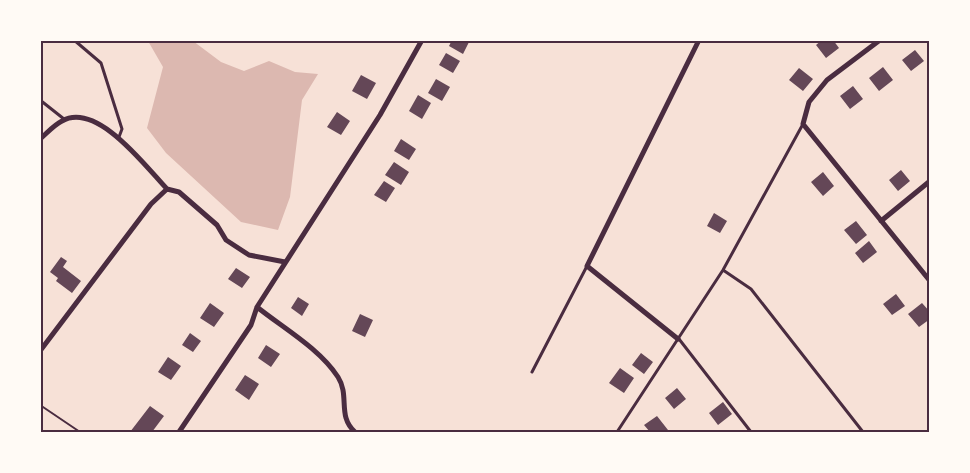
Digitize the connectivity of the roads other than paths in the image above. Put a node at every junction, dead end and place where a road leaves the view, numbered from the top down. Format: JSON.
{"nodes":[{"id":1,"x":74,"y":40,"type":"edge"},
{"id":2,"x":422,"y":40,"type":"edge"},
{"id":3,"x":699,"y":40,"type":"edge"},
{"id":4,"x":880,"y":40,"type":"edge"},
{"id":5,"x":40,"y":100,"type":"edge"},
{"id":6,"x":64,"y":119,"type":"junction"},
{"id":7,"x":803,"y":124,"type":"junction"},
{"id":8,"x":119,"y":137,"type":"junction"},
{"id":9,"x":40,"y":140,"type":"edge"},
{"id":10,"x":930,"y":181,"type":"edge"},
{"id":11,"x":168,"y":189,"type":"junction"},
{"id":12,"x":881,"y":221,"type":"junction"},
{"id":13,"x":285,"y":262,"type":"junction"},
{"id":14,"x":587,"y":266,"type":"junction"},
{"id":15,"x":723,"y":270,"type":"junction"},
{"id":16,"x":930,"y":281,"type":"edge"},
{"id":17,"x":256,"y":307,"type":"junction"},
{"id":18,"x":678,"y":339,"type":"junction"},
{"id":19,"x":40,"y":351,"type":"edge"},
{"id":20,"x":532,"y":372,"type":"dead end"},
{"id":21,"x":178,"y":432,"type":"edge"},
{"id":22,"x":355,"y":432,"type":"edge"},
{"id":23,"x":617,"y":432,"type":"edge"},
{"id":24,"x":751,"y":432,"type":"edge"},
{"id":25,"x":863,"y":432,"type":"edge"}],
"edges":[{"from":1,"to":8,"type":"lane"},
{"from":2,"to":13,"type":"street"},
{"from":3,"to":14,"type":"street"},
{"from":4,"to":7,"type":"street"},
{"from":5,"to":6,"type":"lane"},
{"from":6,"to":8,"type":"street"},
{"from":6,"to":9,"type":"street"},
{"from":7,"to":12,"type":"street"},
{"from":7,"to":15,"type":"lane"},
{"from":8,"to":11,"type":"street"},
{"from":10,"to":12,"type":"street"},
{"from":11,"to":13,"type":"street"},
{"from":11,"to":19,"type":"street"},
{"from":12,"to":16,"type":"street"},
{"from":13,"to":17,"type":"street"},
{"from":14,"to":18,"type":"street"},
{"from":14,"to":20,"type":"lane"},
{"from":15,"to":18,"type":"lane"},
{"from":15,"to":25,"type":"lane"},
{"from":17,"to":21,"type":"street"},
{"from":17,"to":22,"type":"street"},
{"from":18,"to":23,"type":"lane"},
{"from":18,"to":24,"type":"lane"}]}
